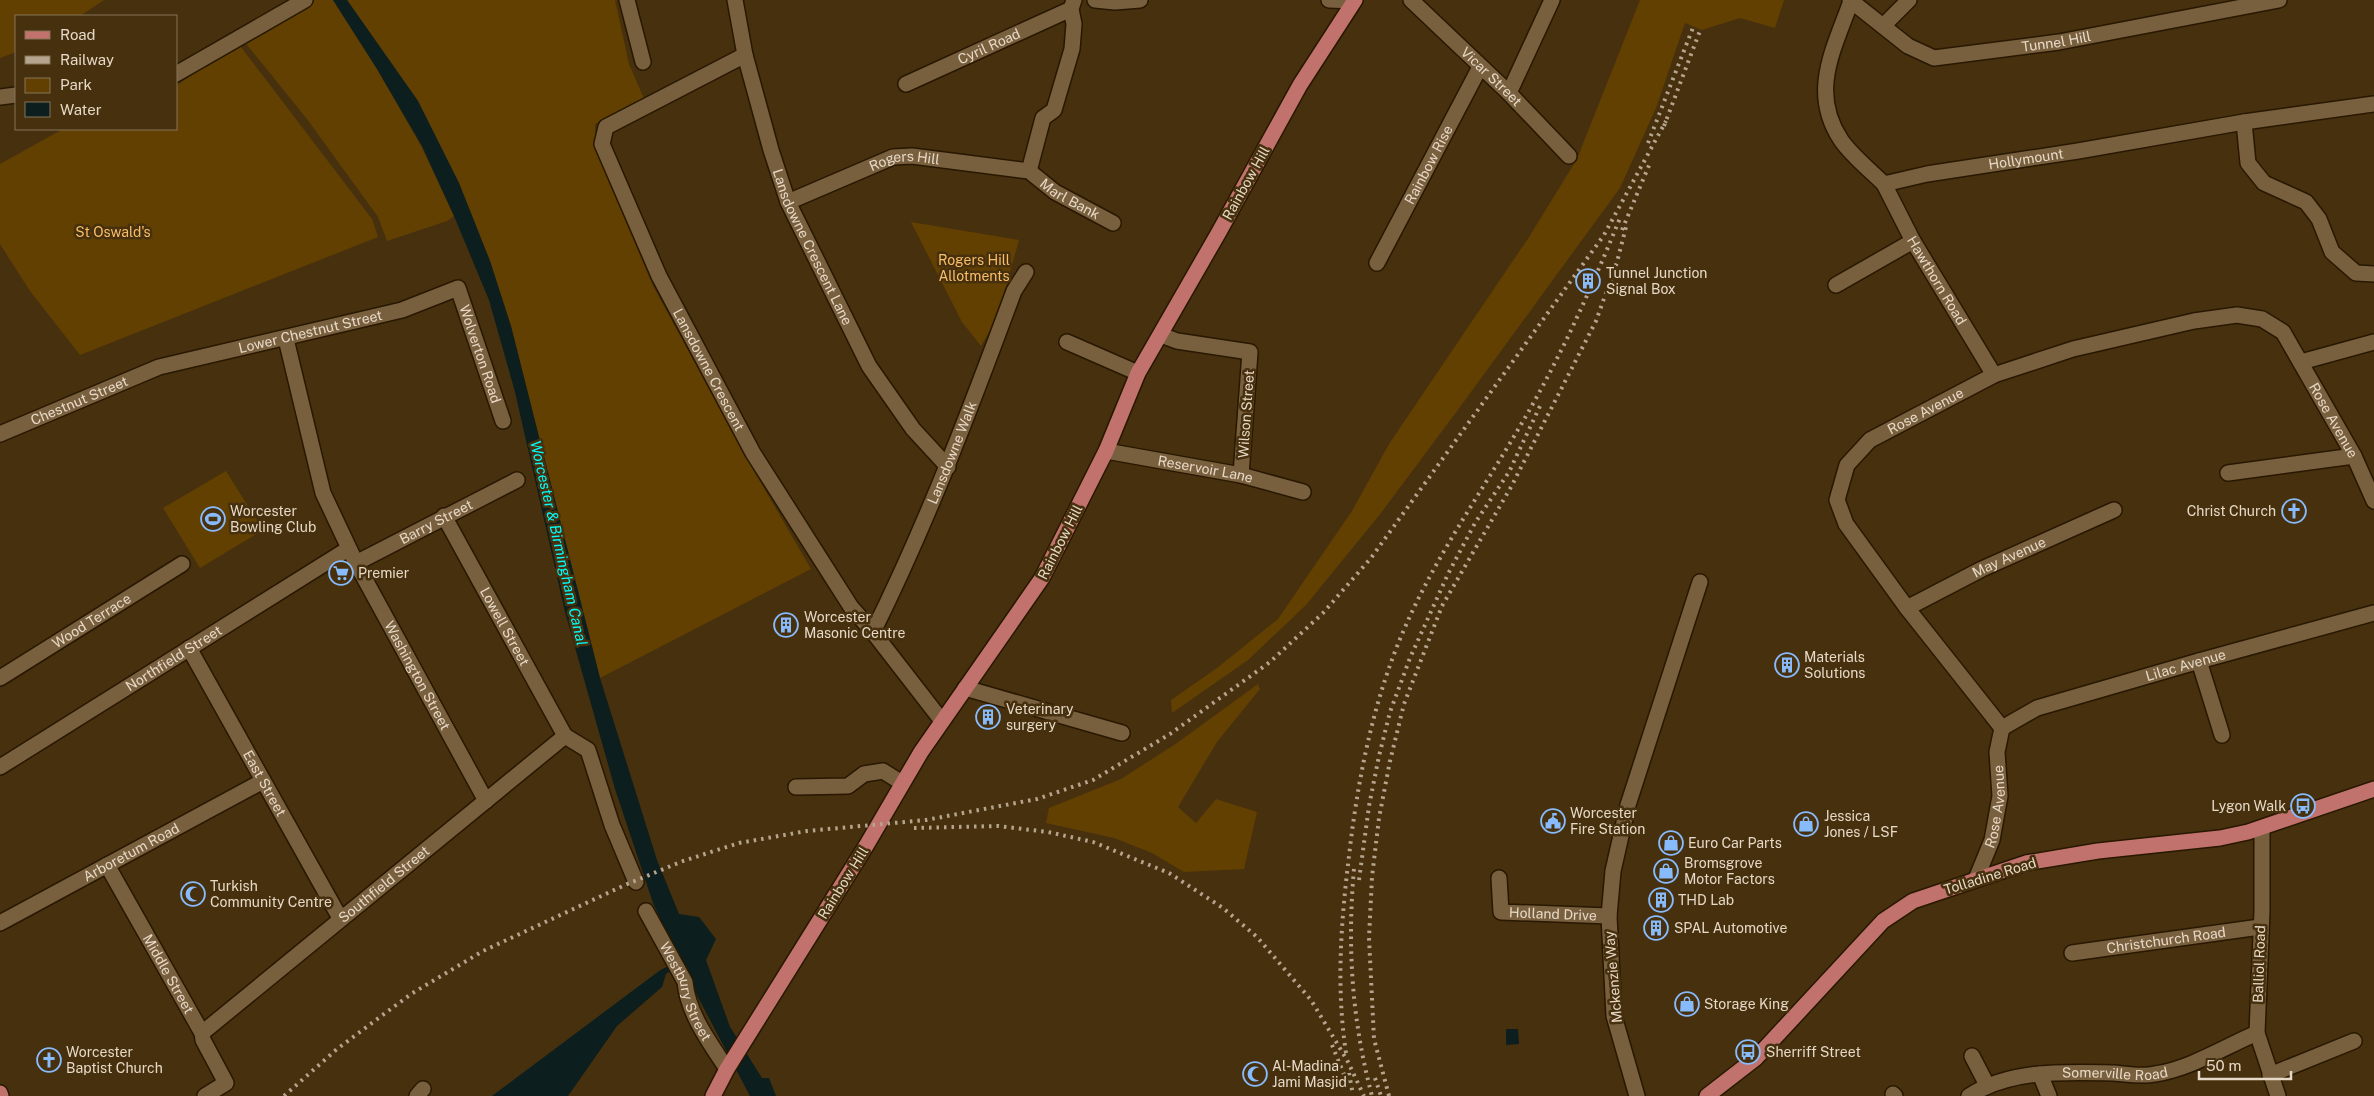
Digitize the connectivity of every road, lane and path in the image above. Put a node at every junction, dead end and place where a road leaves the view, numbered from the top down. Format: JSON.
{"nodes":[{"id":1,"x":304,"y":0,"type":"edge"},
{"id":2,"x":628,"y":0,"type":"edge"},
{"id":3,"x":735,"y":0,"type":"edge"},
{"id":4,"x":1095,"y":0,"type":"edge"},
{"id":5,"x":1140,"y":0,"type":"edge"},
{"id":6,"x":1328,"y":0,"type":"edge"},
{"id":7,"x":1354,"y":0,"type":"edge"},
{"id":8,"x":1411,"y":0,"type":"edge"},
{"id":9,"x":1552,"y":0,"type":"edge"},
{"id":10,"x":1909,"y":0,"type":"edge"},
{"id":11,"x":2279,"y":0,"type":"edge"},
{"id":12,"x":1850,"y":1,"type":"edge"},
{"id":13,"x":1072,"y":4,"type":"edge"},
{"id":14,"x":1883,"y":26,"type":"junction"},
{"id":15,"x":745,"y":55,"type":"junction"},
{"id":16,"x":643,"y":62,"type":"dead end"},
{"id":17,"x":1480,"y":67,"type":"junction"},
{"id":18,"x":178,"y":73,"type":"edge"},
{"id":19,"x":906,"y":84,"type":"dead end"},
{"id":20,"x":1509,"y":93,"type":"junction"},
{"id":21,"x":15,"y":95,"type":"edge"},
{"id":22,"x":0,"y":96,"type":"edge"},
{"id":23,"x":2374,"y":104,"type":"edge"},
{"id":24,"x":2244,"y":122,"type":"junction"},
{"id":25,"x":1568,"y":156,"type":"dead end"},
{"id":26,"x":1028,"y":171,"type":"junction"},
{"id":27,"x":1884,"y":184,"type":"junction"},
{"id":28,"x":788,"y":202,"type":"junction"},
{"id":29,"x":1113,"y":223,"type":"dead end"},
{"id":30,"x":1914,"y":241,"type":"junction"},
{"id":31,"x":1377,"y":263,"type":"dead end"},
{"id":32,"x":1026,"y":272,"type":"dead end"},
{"id":33,"x":2374,"y":274,"type":"edge"},
{"id":34,"x":1836,"y":285,"type":"dead end"},
{"id":35,"x":458,"y":288,"type":"joint"},
{"id":36,"x":1161,"y":335,"type":"junction"},
{"id":37,"x":286,"y":339,"type":"junction"},
{"id":38,"x":1067,"y":342,"type":"dead end"},
{"id":39,"x":2374,"y":342,"type":"edge"},
{"id":40,"x":2301,"y":362,"type":"junction"},
{"id":41,"x":158,"y":367,"type":"joint"},
{"id":42,"x":1138,"y":373,"type":"junction"},
{"id":43,"x":1994,"y":374,"type":"junction"},
{"id":44,"x":503,"y":421,"type":"dead end"},
{"id":45,"x":0,"y":434,"type":"edge"},
{"id":46,"x":1106,"y":451,"type":"junction"},
{"id":47,"x":2354,"y":456,"type":"junction"},
{"id":48,"x":948,"y":467,"type":"junction"},
{"id":49,"x":2228,"y":473,"type":"dead end"},
{"id":50,"x":1241,"y":475,"type":"junction"},
{"id":51,"x":517,"y":480,"type":"dead end"},
{"id":52,"x":1303,"y":492,"type":"dead end"},
{"id":53,"x":2374,"y":501,"type":"edge"},
{"id":54,"x":2114,"y":510,"type":"dead end"},
{"id":55,"x":444,"y":516,"type":"junction"},
{"id":56,"x":348,"y":549,"type":"junction"},
{"id":57,"x":356,"y":563,"type":"junction"},
{"id":58,"x":182,"y":564,"type":"dead end"},
{"id":59,"x":1700,"y":582,"type":"dead end"},
{"id":60,"x":1907,"y":608,"type":"junction"},
{"id":61,"x":2374,"y":613,"type":"edge"},
{"id":62,"x":873,"y":632,"type":"junction"},
{"id":63,"x":189,"y":648,"type":"junction"},
{"id":64,"x":2199,"y":661,"type":"junction"},
{"id":65,"x":0,"y":678,"type":"edge"},
{"id":66,"x":965,"y":688,"type":"junction"},
{"id":67,"x":942,"y":721,"type":"junction"},
{"id":68,"x":2002,"y":728,"type":"junction"},
{"id":69,"x":1122,"y":733,"type":"dead end"},
{"id":70,"x":565,"y":736,"type":"junction"},
{"id":71,"x":2222,"y":736,"type":"dead end"},
{"id":72,"x":0,"y":767,"type":"edge"},
{"id":73,"x":263,"y":781,"type":"junction"},
{"id":74,"x":902,"y":782,"type":"junction"},
{"id":75,"x":796,"y":787,"type":"dead end"},
{"id":76,"x":2374,"y":791,"type":"edge"},
{"id":77,"x":486,"y":801,"type":"junction"},
{"id":78,"x":2262,"y":828,"type":"junction"},
{"id":79,"x":107,"y":865,"type":"junction"},
{"id":80,"x":1498,"y":878,"type":"dead end"},
{"id":81,"x":1976,"y":879,"type":"junction"},
{"id":82,"x":636,"y":882,"type":"dead end"},
{"id":83,"x":646,"y":912,"type":"dead end"},
{"id":84,"x":1609,"y":916,"type":"junction"},
{"id":85,"x":340,"y":918,"type":"junction"},
{"id":86,"x":0,"y":923,"type":"edge"},
{"id":87,"x":2260,"y":927,"type":"junction"},
{"id":88,"x":2072,"y":952,"type":"dead end"},
{"id":89,"x":202,"y":1032,"type":"junction"},
{"id":90,"x":2256,"y":1032,"type":"junction"},
{"id":91,"x":2354,"y":1041,"type":"dead end"},
{"id":92,"x":1972,"y":1056,"type":"dead end"},
{"id":93,"x":729,"y":1066,"type":"junction"},
{"id":94,"x":2040,"y":1074,"type":"junction"},
{"id":95,"x":2270,"y":1075,"type":"junction"},
{"id":96,"x":1987,"y":1085,"type":"junction"},
{"id":97,"x":205,"y":1096,"type":"edge"},
{"id":98,"x":713,"y":1096,"type":"edge"},
{"id":99,"x":1637,"y":1096,"type":"edge"},
{"id":100,"x":1707,"y":1096,"type":"edge"},
{"id":101,"x":1969,"y":1096,"type":"edge"},
{"id":102,"x":2049,"y":1096,"type":"edge"},
{"id":103,"x":2278,"y":1096,"type":"edge"}],
"edges":[{"from":1,"to":18,"type":"street"},
{"from":2,"to":16,"type":"street"},
{"from":3,"to":15,"type":"street","name":"Lansdowne Crescent Lane"},
{"from":4,"to":5,"type":"street"},
{"from":6,"to":7,"type":"street"},
{"from":7,"to":36,"type":"main road","name":"Rainbow Hill"},
{"from":8,"to":17,"type":"street","name":"Vicar Street"},
{"from":9,"to":20,"type":"street"},
{"from":10,"to":14,"type":"street"},
{"from":11,"to":14,"type":"street","name":"Tunnel Hill"},
{"from":12,"to":14,"type":"street","name":"Tunnel Hill"},
{"from":12,"to":27,"type":"street"},
{"from":13,"to":19,"type":"street","name":"Cyril Road"},
{"from":13,"to":26,"type":"street"},
{"from":15,"to":28,"type":"street","name":"Lansdowne Crescent Lane"},
{"from":15,"to":62,"type":"street","name":"Lansdowne Crescent"},
{"from":17,"to":20,"type":"street","name":"Vicar Street"},
{"from":17,"to":31,"type":"street","name":"Rainbow Rise"},
{"from":20,"to":25,"type":"street","name":"Vicar Street"},
{"from":21,"to":22,"type":"street"},
{"from":23,"to":24,"type":"street","name":"Hollymount"},
{"from":24,"to":27,"type":"street","name":"Hollymount"},
{"from":24,"to":33,"type":"street"},
{"from":26,"to":28,"type":"street","name":"Rogers Hill"},
{"from":26,"to":29,"type":"street","name":"Marl Bank"},
{"from":27,"to":30,"type":"street","name":"Hawthorn Road"},
{"from":28,"to":48,"type":"street","name":"Lansdowne Crescent Lane"},
{"from":30,"to":34,"type":"street"},
{"from":30,"to":43,"type":"street","name":"Hawthorn Road"},
{"from":32,"to":48,"type":"street","name":"Lansdowne Walk"},
{"from":35,"to":37,"type":"street","name":"Lower Chestnut Street"},
{"from":35,"to":44,"type":"street","name":"Wolverton Road"},
{"from":36,"to":42,"type":"main road","name":"Rainbow Hill"},
{"from":36,"to":50,"type":"street","name":"Wilson Street"},
{"from":37,"to":41,"type":"street","name":"Lower Chestnut Street"},
{"from":37,"to":56,"type":"street","name":"Washington Street"},
{"from":38,"to":42,"type":"street"},
{"from":39,"to":40,"type":"street"},
{"from":40,"to":43,"type":"street","name":"Rose Avenue"},
{"from":40,"to":47,"type":"street","name":"Rose Avenue"},
{"from":41,"to":45,"type":"street","name":"Chestnut Street"},
{"from":42,"to":46,"type":"main road","name":"Rainbow Hill"},
{"from":43,"to":60,"type":"street","name":"Rose Avenue"},
{"from":46,"to":50,"type":"street","name":"Reservoir Lane"},
{"from":46,"to":66,"type":"main road","name":"Rainbow Hill"},
{"from":47,"to":49,"type":"street"},
{"from":47,"to":53,"type":"street","name":"Rose Avenue"},
{"from":48,"to":62,"type":"street","name":"Lansdowne Walk"},
{"from":50,"to":52,"type":"street","name":"Reservoir Lane"},
{"from":51,"to":55,"type":"street","name":"Barry Street"},
{"from":54,"to":60,"type":"street","name":"May Avenue"},
{"from":55,"to":57,"type":"street","name":"Barry Street"},
{"from":55,"to":70,"type":"street","name":"Lowell Street"},
{"from":56,"to":57,"type":"street","name":"Washington Street"},
{"from":56,"to":63,"type":"street","name":"Northfield Street"},
{"from":57,"to":77,"type":"street","name":"Washington Street"},
{"from":58,"to":65,"type":"street","name":"Wood Terrace"},
{"from":59,"to":84,"type":"street","name":"Mckenzie Way"},
{"from":60,"to":68,"type":"street","name":"Rose Avenue"},
{"from":61,"to":64,"type":"street","name":"Lilac Avenue"},
{"from":62,"to":67,"type":"street","name":"Lansdowne Crescent"},
{"from":63,"to":72,"type":"street","name":"Northfield Street"},
{"from":63,"to":73,"type":"street","name":"East Street"},
{"from":64,"to":68,"type":"street","name":"Lilac Avenue"},
{"from":64,"to":71,"type":"street"},
{"from":66,"to":67,"type":"main road","name":"Rainbow Hill"},
{"from":66,"to":69,"type":"street"},
{"from":67,"to":74,"type":"main road","name":"Rainbow Hill"},
{"from":68,"to":81,"type":"street","name":"Rose Avenue"},
{"from":70,"to":77,"type":"street","name":"Southfield Street"},
{"from":70,"to":82,"type":"street"},
{"from":73,"to":79,"type":"street","name":"Arboretum Road"},
{"from":73,"to":85,"type":"street","name":"East Street"},
{"from":74,"to":75,"type":"street"},
{"from":74,"to":93,"type":"main road","name":"Rainbow Hill"},
{"from":76,"to":78,"type":"main road","name":"Tolladine Road"},
{"from":77,"to":85,"type":"street","name":"Southfield Street"},
{"from":78,"to":81,"type":"main road","name":"Tolladine Road"},
{"from":78,"to":87,"type":"street","name":"Balliol Road"},
{"from":79,"to":86,"type":"street","name":"Arboretum Road"},
{"from":79,"to":89,"type":"street","name":"Middle Street"},
{"from":80,"to":84,"type":"street","name":"Holland Drive"},
{"from":81,"to":100,"type":"main road","name":"Tolladine Road"},
{"from":83,"to":93,"type":"street","name":"Westbury Street"},
{"from":84,"to":99,"type":"street","name":"Mckenzie Way"},
{"from":85,"to":89,"type":"street","name":"Southfield Street"},
{"from":87,"to":88,"type":"street","name":"Christchurch Road"},
{"from":87,"to":90,"type":"street","name":"Balliol Road"},
{"from":89,"to":97,"type":"street","name":"Middle Street"},
{"from":90,"to":94,"type":"street","name":"Somerville Road"},
{"from":90,"to":95,"type":"street","name":"Balliol Road"},
{"from":91,"to":95,"type":"street"},
{"from":92,"to":96,"type":"street"},
{"from":93,"to":98,"type":"main road","name":"Rainbow Hill"},
{"from":94,"to":96,"type":"street","name":"Somerville Road"},
{"from":94,"to":102,"type":"street"},
{"from":95,"to":103,"type":"street","name":"Balliol Road"},
{"from":96,"to":101,"type":"street","name":"Somerville Road"}]}
